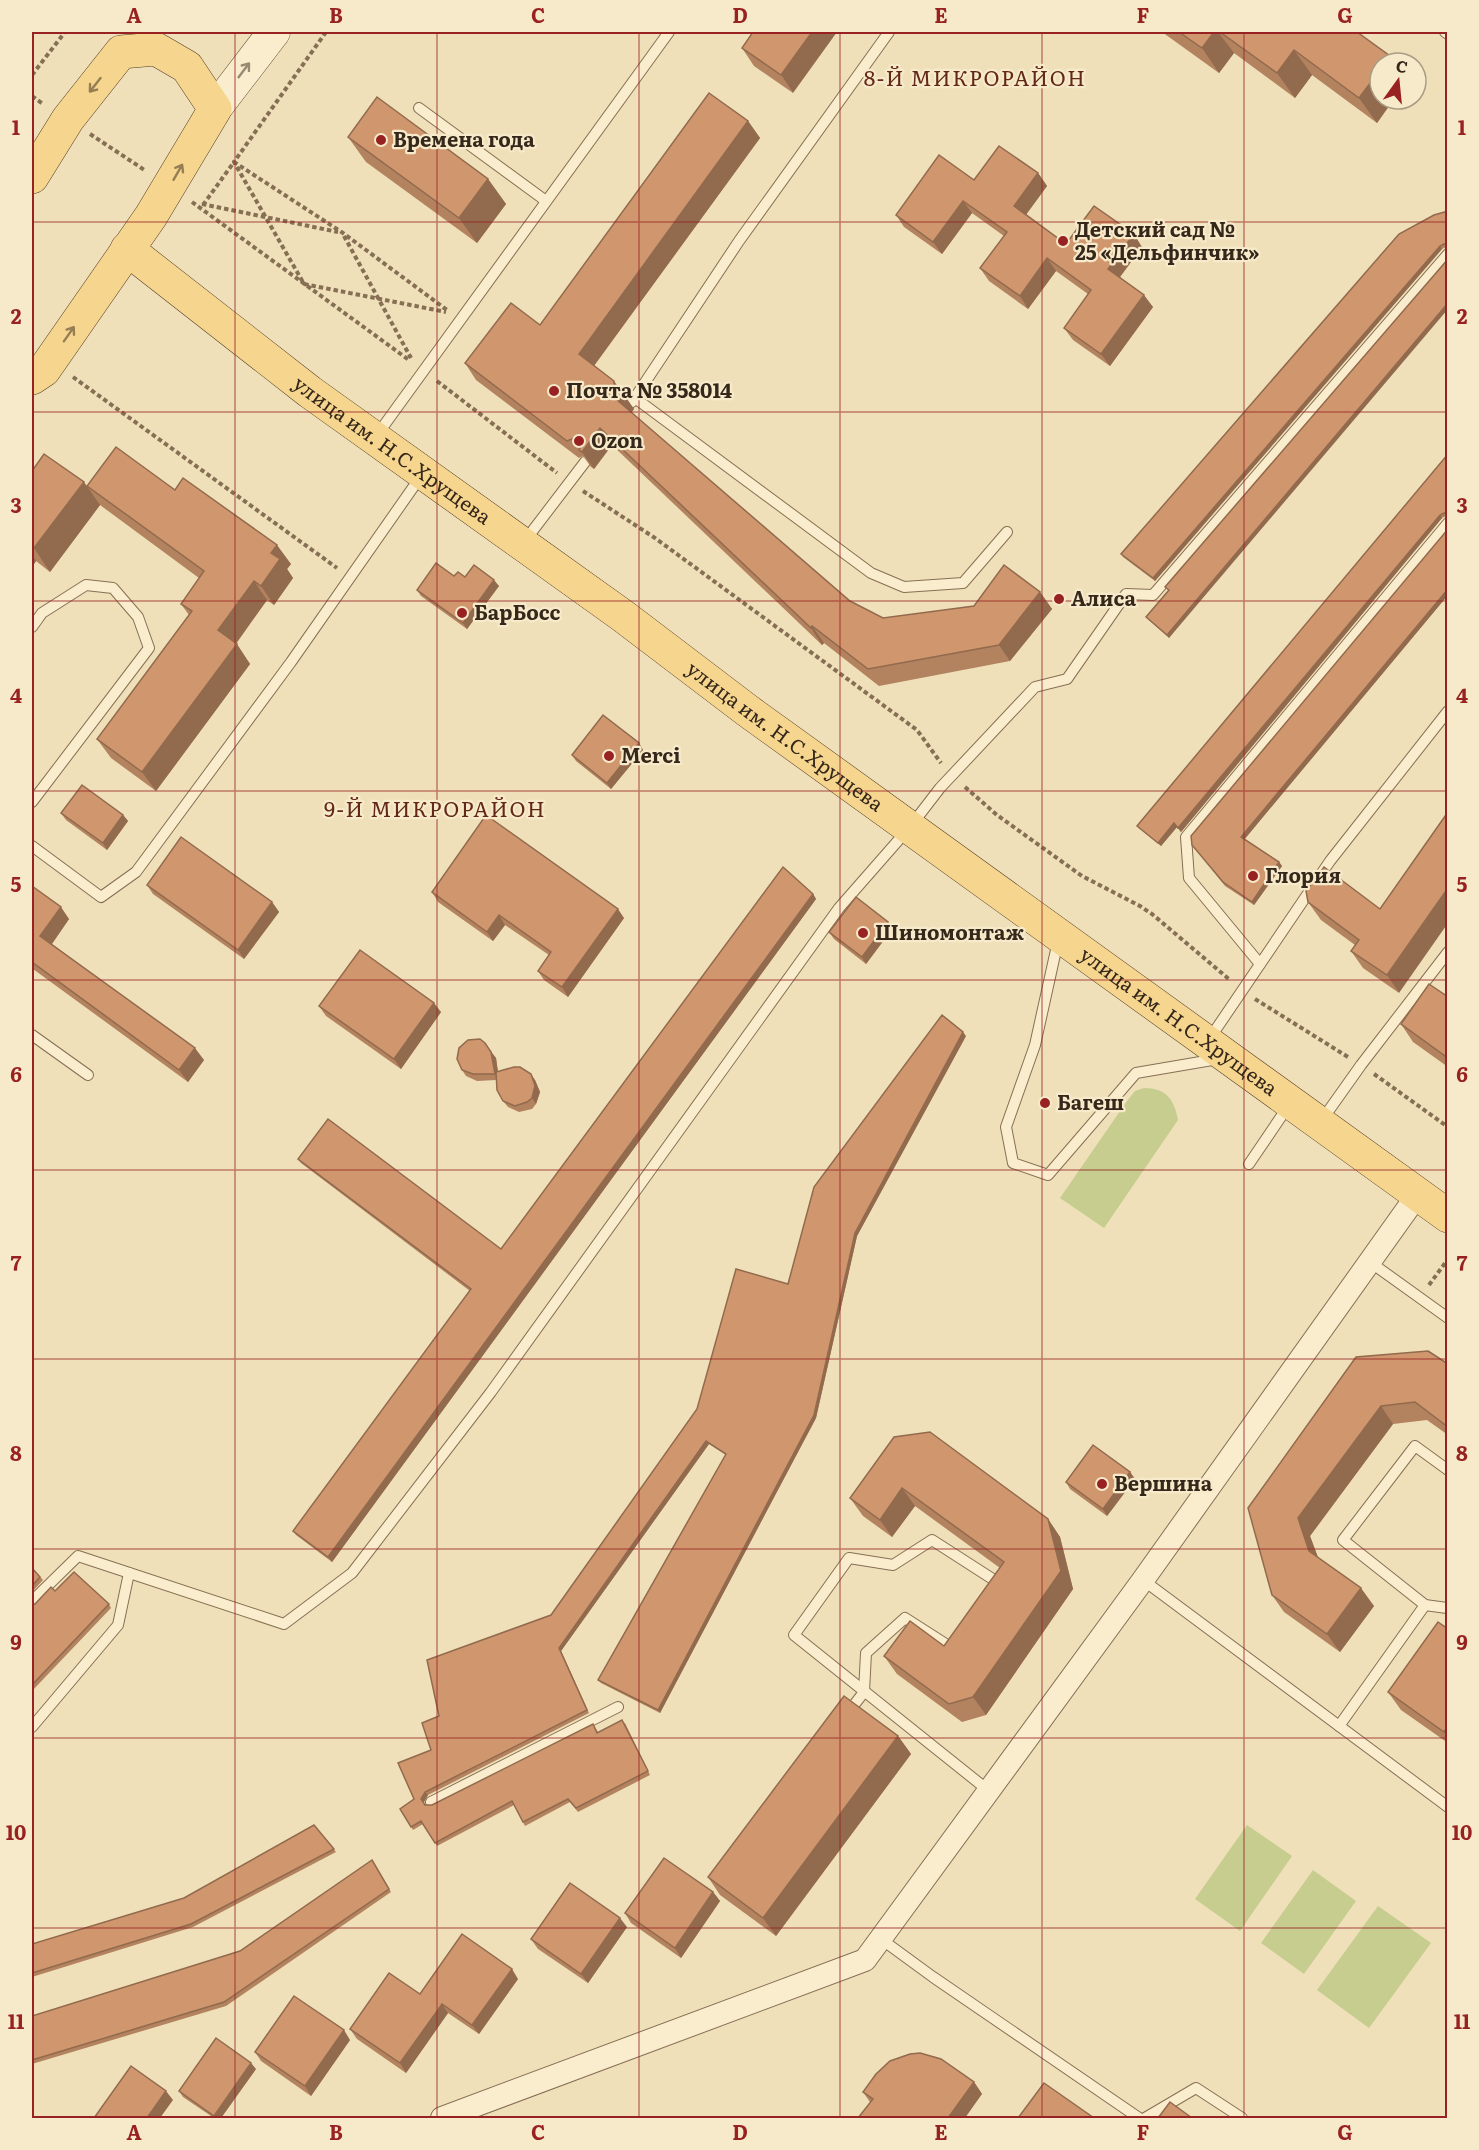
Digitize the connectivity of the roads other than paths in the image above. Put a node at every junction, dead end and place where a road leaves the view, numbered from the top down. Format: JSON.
{"nodes":[{"id":1,"x":274,"y":32,"type":"edge"},
{"id":2,"x":669,"y":32,"type":"edge"},
{"id":3,"x":889,"y":32,"type":"edge"},
{"id":4,"x":128,"y":42,"type":"edge"},
{"id":5,"x":419,"y":108,"type":"dead end"},
{"id":6,"x":215,"y":109,"type":"junction"},
{"id":7,"x":32,"y":177,"type":"edge"},
{"id":8,"x":546,"y":201,"type":"junction"},
{"id":9,"x":127,"y":249,"type":"junction"},
{"id":10,"x":1448,"y":254,"type":"edge"},
{"id":11,"x":41,"y":369,"type":"edge"},
{"id":12,"x":375,"y":438,"type":"junction"},
{"id":13,"x":585,"y":462,"type":"edge"},
{"id":14,"x":423,"y":473,"type":"junction"},
{"id":15,"x":1448,"y":523,"type":"edge"},
{"id":16,"x":1008,"y":532,"type":"dead end"},
{"id":17,"x":522,"y":545,"type":"junction"},
{"id":18,"x":32,"y":627,"type":"edge"},
{"id":19,"x":1448,"y":711,"type":"edge"},
{"id":20,"x":32,"y":802,"type":"edge"},
{"id":21,"x":910,"y":827,"type":"junction"},
{"id":22,"x":32,"y":846,"type":"edge"},
{"id":23,"x":1060,"y":935,"type":"junction"},
{"id":24,"x":1448,"y":952,"type":"edge"},
{"id":25,"x":1260,"y":964,"type":"junction"},
{"id":26,"x":1443,"y":966,"type":"edge"},
{"id":27,"x":32,"y":1035,"type":"edge"},
{"id":28,"x":1218,"y":1049,"type":"junction"},
{"id":29,"x":88,"y":1075,"type":"dead end"},
{"id":30,"x":1290,"y":1102,"type":"junction"},
{"id":31,"x":1320,"y":1123,"type":"junction"},
{"id":32,"x":1249,"y":1164,"type":"dead end"},
{"id":33,"x":1418,"y":1194,"type":"junction"},
{"id":34,"x":1448,"y":1216,"type":"edge"},
{"id":35,"x":1370,"y":1262,"type":"junction"},
{"id":36,"x":1448,"y":1318,"type":"edge"},
{"id":37,"x":1448,"y":1470,"type":"edge"},
{"id":38,"x":129,"y":1573,"type":"junction"},
{"id":39,"x":1143,"y":1580,"type":"junction"},
{"id":40,"x":995,"y":1594,"type":"edge"},
{"id":41,"x":32,"y":1601,"type":"edge"},
{"id":42,"x":1425,"y":1605,"type":"junction"},
{"id":43,"x":1447,"y":1608,"type":"edge"},
{"id":44,"x":962,"y":1641,"type":"edge"},
{"id":45,"x":864,"y":1692,"type":"junction"},
{"id":46,"x":618,"y":1707,"type":"dead end"},
{"id":47,"x":842,"y":1720,"type":"edge"},
{"id":48,"x":1339,"y":1726,"type":"junction"},
{"id":49,"x":32,"y":1727,"type":"edge"},
{"id":50,"x":989,"y":1791,"type":"junction"},
{"id":51,"x":431,"y":1802,"type":"edge"},
{"id":52,"x":1448,"y":1807,"type":"edge"},
{"id":53,"x":881,"y":1939,"type":"junction"},
{"id":54,"x":442,"y":2118,"type":"edge"},
{"id":55,"x":1139,"y":2118,"type":"edge"},
{"id":56,"x":1145,"y":2118,"type":"edge"},
{"id":57,"x":1242,"y":2118,"type":"edge"}],
"edges":[{"from":6,"to":1,"type":"main road","one_way":true},
{"from":2,"to":8,"type":"lane"},
{"from":3,"to":16,"type":"lane"},
{"from":4,"to":6,"type":"main road"},
{"from":4,"to":7,"type":"main road","one_way":true},
{"from":5,"to":8,"type":"lane"},
{"from":9,"to":6,"type":"main road","one_way":true},
{"from":8,"to":12,"type":"lane"},
{"from":11,"to":9,"type":"main road","one_way":true},
{"from":9,"to":12,"type":"main road","name":"улица им. Н.С.Хрущева"},
{"from":10,"to":21,"type":"lane"},
{"from":12,"to":14,"type":"main road","name":"улица им. Н.С.Хрущева"},
{"from":13,"to":17,"type":"lane"},
{"from":14,"to":17,"type":"main road","name":"улица им. Н.С.Хрущева"},
{"from":14,"to":22,"type":"lane"},
{"from":15,"to":25,"type":"lane"},
{"from":17,"to":21,"type":"main road","name":"улица им. Н.С.Хрущева"},
{"from":18,"to":20,"type":"lane"},
{"from":19,"to":25,"type":"lane"},
{"from":21,"to":23,"type":"main road","name":"улица им. Н.С.Хрущева"},
{"from":21,"to":38,"type":"lane"},
{"from":23,"to":28,"type":"main road","name":"улица им. Н.С.Хрущева"},
{"from":23,"to":28,"type":"lane"},
{"from":24,"to":26,"type":"lane"},
{"from":25,"to":28,"type":"lane"},
{"from":26,"to":31,"type":"lane"},
{"from":27,"to":29,"type":"lane"},
{"from":28,"to":30,"type":"main road","name":"улица им. Н.С.Хрущева"},
{"from":30,"to":31,"type":"main road","name":"улица им. Н.С.Хрущева"},
{"from":30,"to":32,"type":"lane"},
{"from":31,"to":33,"type":"main road","name":"улица им. Н.С.Хрущева"},
{"from":33,"to":34,"type":"main road","name":"улица им. Н.С.Хрущева"},
{"from":33,"to":35,"type":"street"},
{"from":35,"to":36,"type":"lane"},
{"from":35,"to":39,"type":"street"},
{"from":37,"to":42,"type":"lane"},
{"from":38,"to":41,"type":"lane"},
{"from":38,"to":49,"type":"lane"},
{"from":39,"to":48,"type":"lane"},
{"from":39,"to":50,"type":"street"},
{"from":40,"to":45,"type":"lane"},
{"from":42,"to":43,"type":"lane"},
{"from":42,"to":48,"type":"lane"},
{"from":44,"to":45,"type":"lane"},
{"from":45,"to":47,"type":"lane"},
{"from":45,"to":50,"type":"lane"},
{"from":46,"to":51,"type":"lane"},
{"from":48,"to":52,"type":"lane"},
{"from":50,"to":53,"type":"street"},
{"from":53,"to":54,"type":"street"},
{"from":53,"to":55,"type":"lane"},
{"from":56,"to":57,"type":"lane"}]}
